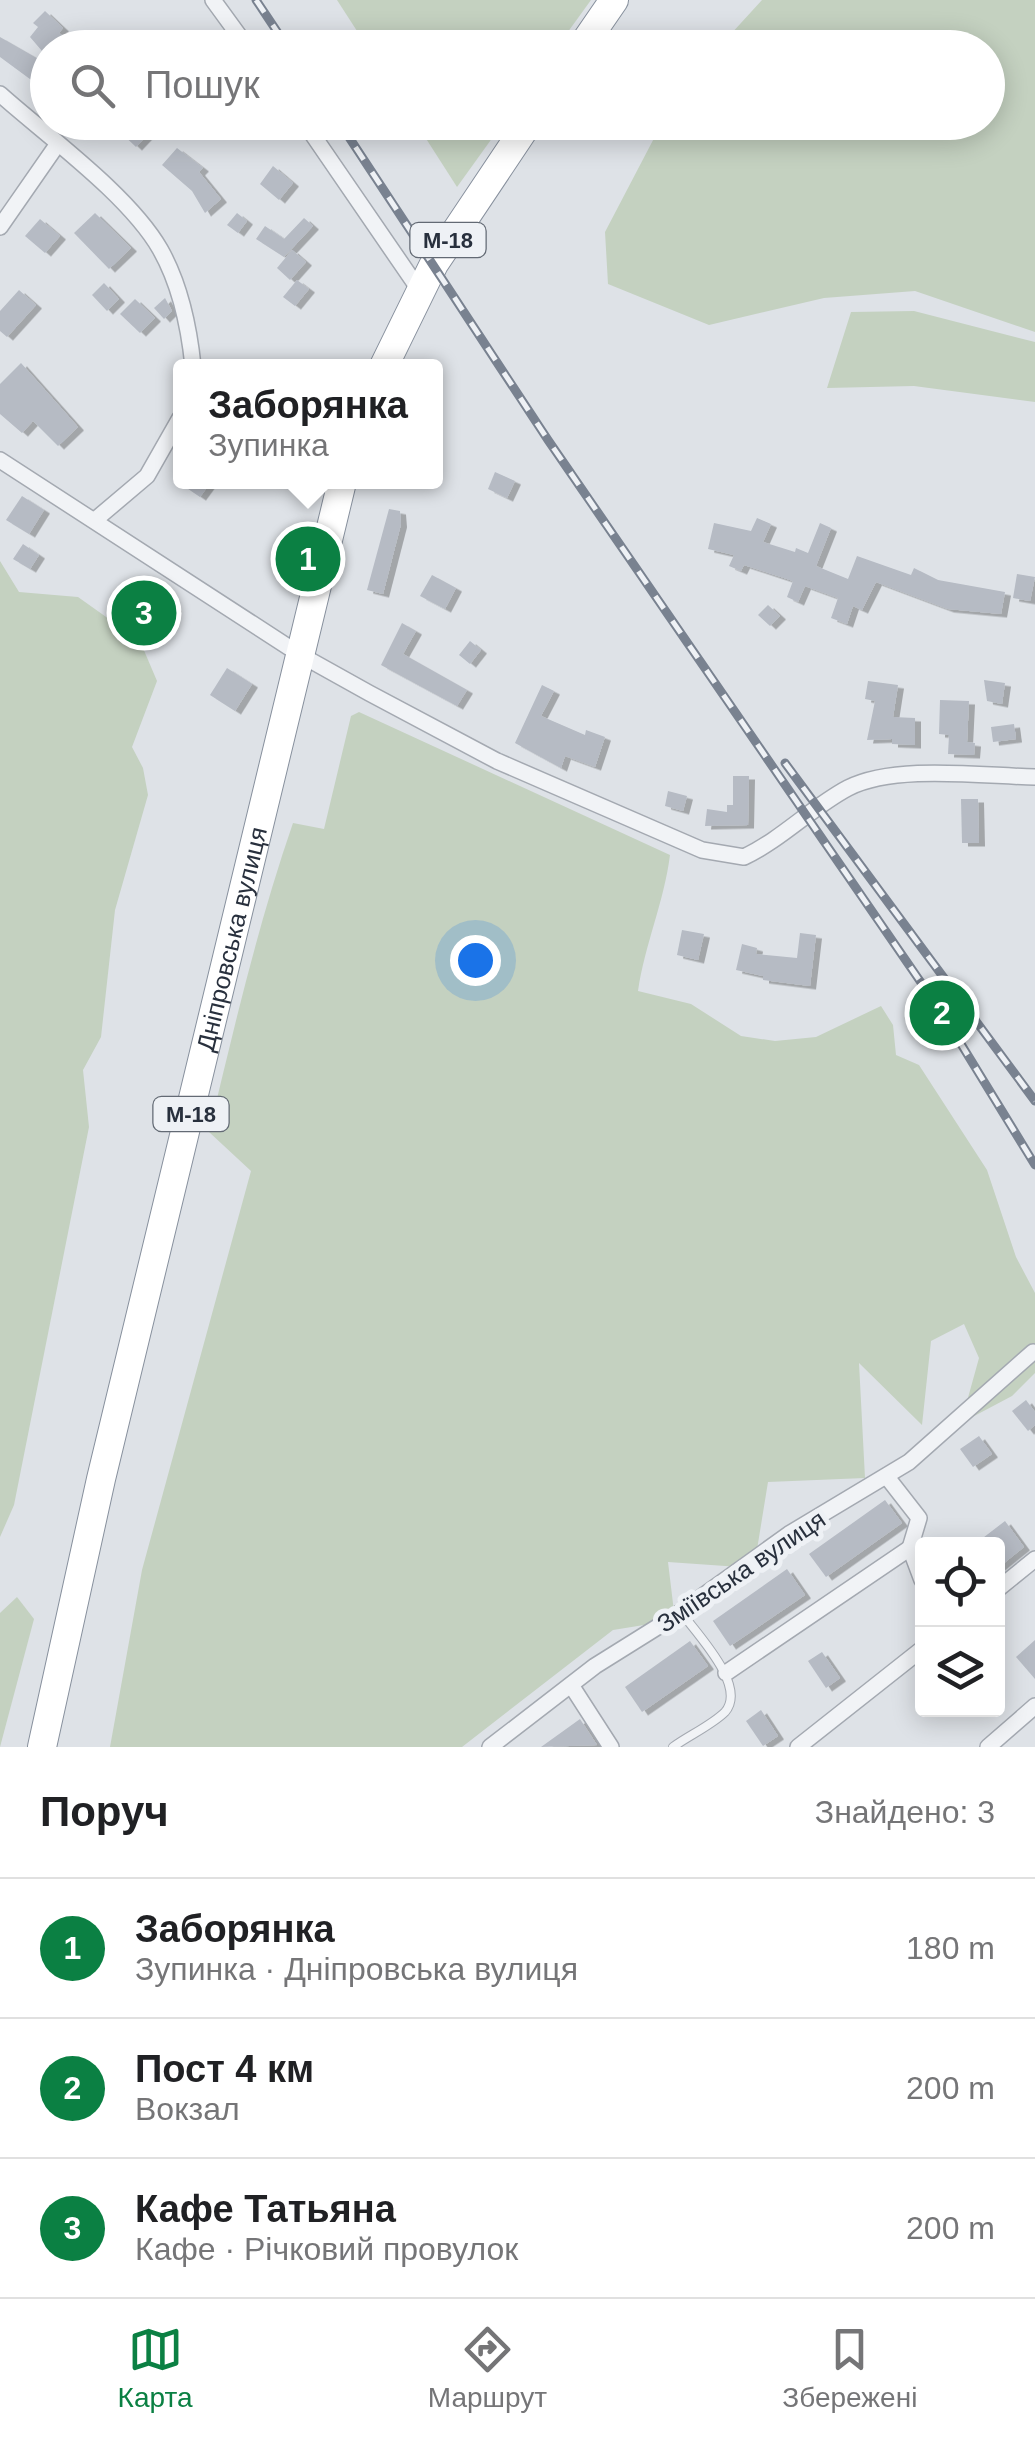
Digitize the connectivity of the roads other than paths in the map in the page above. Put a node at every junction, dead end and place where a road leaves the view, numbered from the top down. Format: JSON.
{"nodes":[{"id":1,"x":213,"y":0,"type":"edge"},
{"id":2,"x":614,"y":0,"type":"edge"},
{"id":3,"x":235,"y":30,"type":"edge"},
{"id":4,"x":593,"y":30,"type":"edge"},
{"id":5,"x":0,"y":94,"type":"edge"},
{"id":6,"x":30,"y":121,"type":"edge"},
{"id":7,"x":51,"y":140,"type":"edge"},
{"id":8,"x":316,"y":140,"type":"edge"},
{"id":9,"x":516,"y":140,"type":"edge"},
{"id":10,"x":57,"y":145,"type":"junction"},
{"id":11,"x":0,"y":227,"type":"edge"},
{"id":12,"x":420,"y":291,"type":"junction"},
{"id":13,"x":192,"y":359,"type":"edge"},
{"id":14,"x":387,"y":359,"type":"edge"},
{"id":15,"x":173,"y":430,"type":"edge"},
{"id":16,"x":0,"y":460,"type":"edge"},
{"id":17,"x":340,"y":489,"type":"edge"},
{"id":18,"x":95,"y":520,"type":"junction"},
{"id":19,"x":299,"y":654,"type":"junction"},
{"id":20,"x":1035,"y":777,"type":"edge"},
{"id":21,"x":1033,"y":1352,"type":"edge"},
{"id":22,"x":886,"y":1477,"type":"junction"},
{"id":23,"x":910,"y":1548,"type":"junction"},
{"id":24,"x":1035,"y":1560,"type":"edge"},
{"id":25,"x":915,"y":1561,"type":"edge"},
{"id":26,"x":1005,"y":1584,"type":"edge"},
{"id":27,"x":681,"y":1612,"type":"junction"},
{"id":28,"x":915,"y":1655,"type":"edge"},
{"id":29,"x":726,"y":1674,"type":"junction"},
{"id":30,"x":571,"y":1685,"type":"junction"},
{"id":31,"x":1035,"y":1706,"type":"edge"},
{"id":32,"x":42,"y":1747,"type":"edge"},
{"id":33,"x":490,"y":1747,"type":"edge"},
{"id":34,"x":611,"y":1747,"type":"edge"},
{"id":35,"x":672,"y":1747,"type":"edge"},
{"id":36,"x":798,"y":1747,"type":"edge"},
{"id":37,"x":988,"y":1747,"type":"edge"}],
"edges":[{"from":1,"to":3,"type":"street"},
{"from":2,"to":4,"type":"highway"},
{"from":5,"to":6,"type":"street"},
{"from":7,"to":10,"type":"street"},
{"from":8,"to":12,"type":"street"},
{"from":9,"to":12,"type":"highway","number":"М-18"},
{"from":10,"to":11,"type":"street"},
{"from":10,"to":13,"type":"street"},
{"from":12,"to":14,"type":"highway","number":"М-18"},
{"from":15,"to":18,"type":"street"},
{"from":16,"to":18,"type":"street"},
{"from":17,"to":19,"type":"highway","name":"Дніпровська вулиця","number":"М-18"},
{"from":18,"to":19,"type":"street"},
{"from":19,"to":20,"type":"street"},
{"from":19,"to":32,"type":"highway","name":"Дніпровська вулиця","number":"М-18"},
{"from":21,"to":22,"type":"street","name":"Зміївська вулиця"},
{"from":22,"to":23,"type":"street"},
{"from":22,"to":27,"type":"street","name":"Зміївська вулиця"},
{"from":23,"to":25,"type":"street"},
{"from":23,"to":29,"type":"street"},
{"from":24,"to":26,"type":"street"},
{"from":27,"to":29,"type":"lane"},
{"from":27,"to":30,"type":"street","name":"Зміївська вулиця"},
{"from":28,"to":36,"type":"street"},
{"from":29,"to":35,"type":"lane"},
{"from":30,"to":33,"type":"street","name":"Зміївська вулиця"},
{"from":30,"to":34,"type":"street"},
{"from":31,"to":37,"type":"street"}]}
